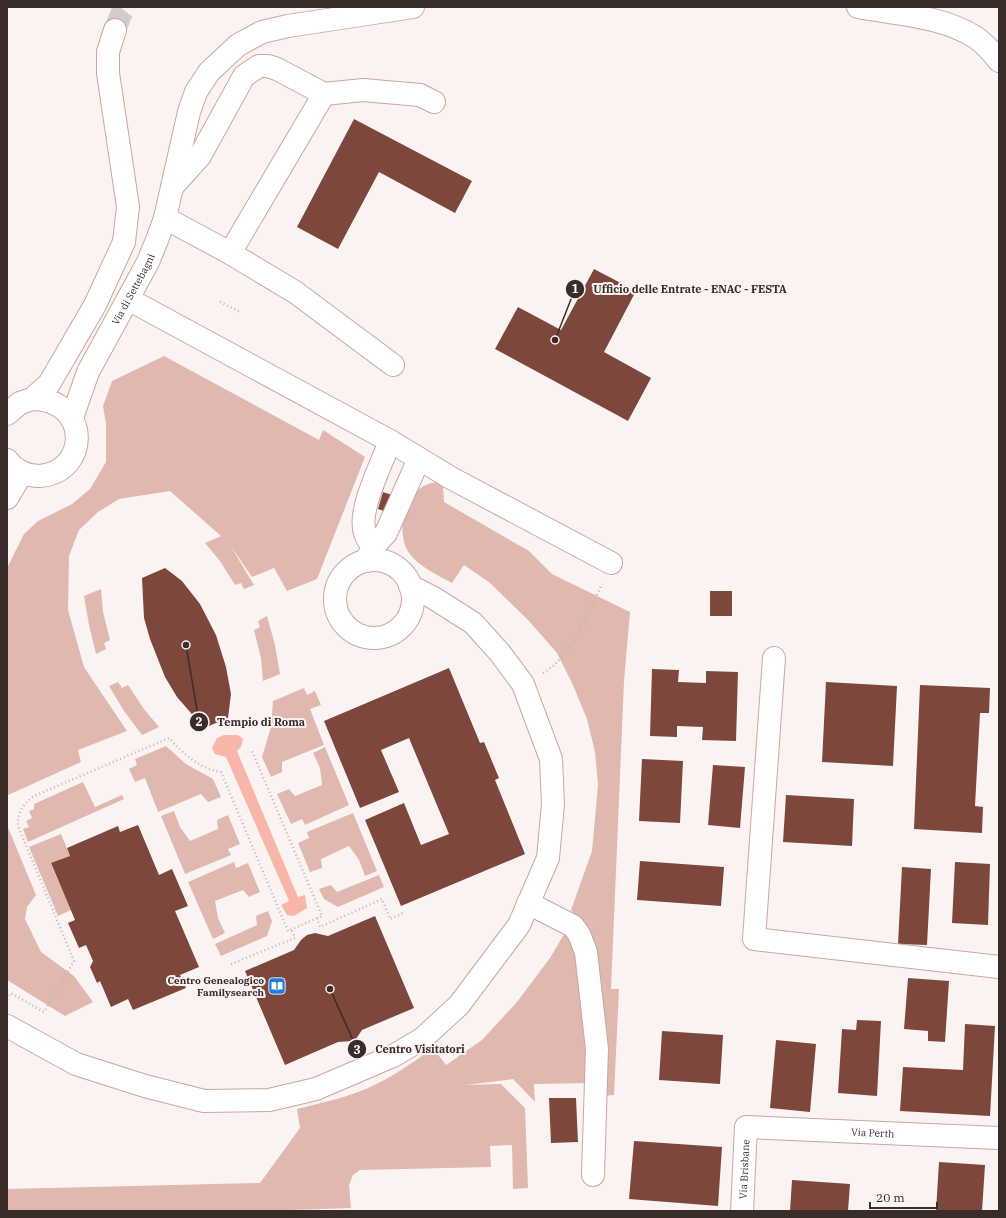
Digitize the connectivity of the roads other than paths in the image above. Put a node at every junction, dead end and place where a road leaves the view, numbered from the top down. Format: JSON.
{"nodes":[{"id":1,"x":413,"y":7,"type":"edge"},
{"id":2,"x":858,"y":7,"type":"edge"},
{"id":3,"x":115,"y":30,"type":"tunnel mouth"},
{"id":4,"x":999,"y":61,"type":"edge"},
{"id":5,"x":324,"y":94,"type":"junction"},
{"id":6,"x":434,"y":102,"type":"dead end"},
{"id":7,"x":173,"y":186,"type":"junction"},
{"id":8,"x":165,"y":218,"type":"junction"},
{"id":9,"x":230,"y":253,"type":"junction"},
{"id":10,"x":128,"y":299,"type":"junction"},
{"id":11,"x":393,"y":365,"type":"dead end"},
{"id":12,"x":32,"y":399,"type":"junction"},
{"id":13,"x":7,"y":414,"type":"edge"},
{"id":14,"x":72,"y":418,"type":"junction"},
{"id":15,"x":390,"y":441,"type":"junction"},
{"id":16,"x":419,"y":459,"type":"junction"},
{"id":17,"x":14,"y":466,"type":"edge"},
{"id":18,"x":7,"y":498,"type":"edge"},
{"id":19,"x":369,"y":554,"type":"junction"},
{"id":20,"x":611,"y":563,"type":"road end"},
{"id":21,"x":410,"y":586,"type":"junction"},
{"id":22,"x":774,"y":658,"type":"dead end"},
{"id":23,"x":528,"y":903,"type":"junction"},
{"id":24,"x":999,"y":967,"type":"edge"},
{"id":25,"x":7,"y":1026,"type":"edge"},
{"id":26,"x":746,"y":1127,"type":"joint"},
{"id":27,"x":999,"y":1138,"type":"edge"},
{"id":28,"x":593,"y":1175,"type":"dead end"},
{"id":29,"x":742,"y":1211,"type":"edge"}],
"edges":[{"from":1,"to":7,"type":"main road","name":"Via di Settebagni"},
{"from":2,"to":4,"type":"main road"},
{"from":3,"to":12,"type":"main road"},
{"from":5,"to":6,"type":"main road"},
{"from":5,"to":7,"type":"main road"},
{"from":5,"to":9,"type":"main road"},
{"from":7,"to":8,"type":"main road","name":"Via di Settebagni"},
{"from":8,"to":9,"type":"main road"},
{"from":8,"to":10,"type":"main road","name":"Via di Settebagni"},
{"from":9,"to":11,"type":"main road"},
{"from":10,"to":14,"type":"main road","name":"Via di Settebagni"},
{"from":10,"to":15,"type":"main road"},
{"from":12,"to":13,"type":"main road"},
{"from":12,"to":14,"type":"main road"},
{"from":14,"to":17,"type":"main road"},
{"from":15,"to":16,"type":"main road"},
{"from":15,"to":19,"type":"main road"},
{"from":16,"to":19,"type":"main road"},
{"from":16,"to":20,"type":"main road"},
{"from":17,"to":18,"type":"main road"},
{"from":19,"to":21,"type":"main road"},
{"from":19,"to":21,"type":"main road"},
{"from":21,"to":23,"type":"main road"},
{"from":22,"to":24,"type":"main road"},
{"from":23,"to":25,"type":"main road"},
{"from":23,"to":28,"type":"main road"},
{"from":26,"to":27,"type":"main road","name":"Via Perth"},
{"from":26,"to":29,"type":"main road","name":"Via Brisbane"}]}
